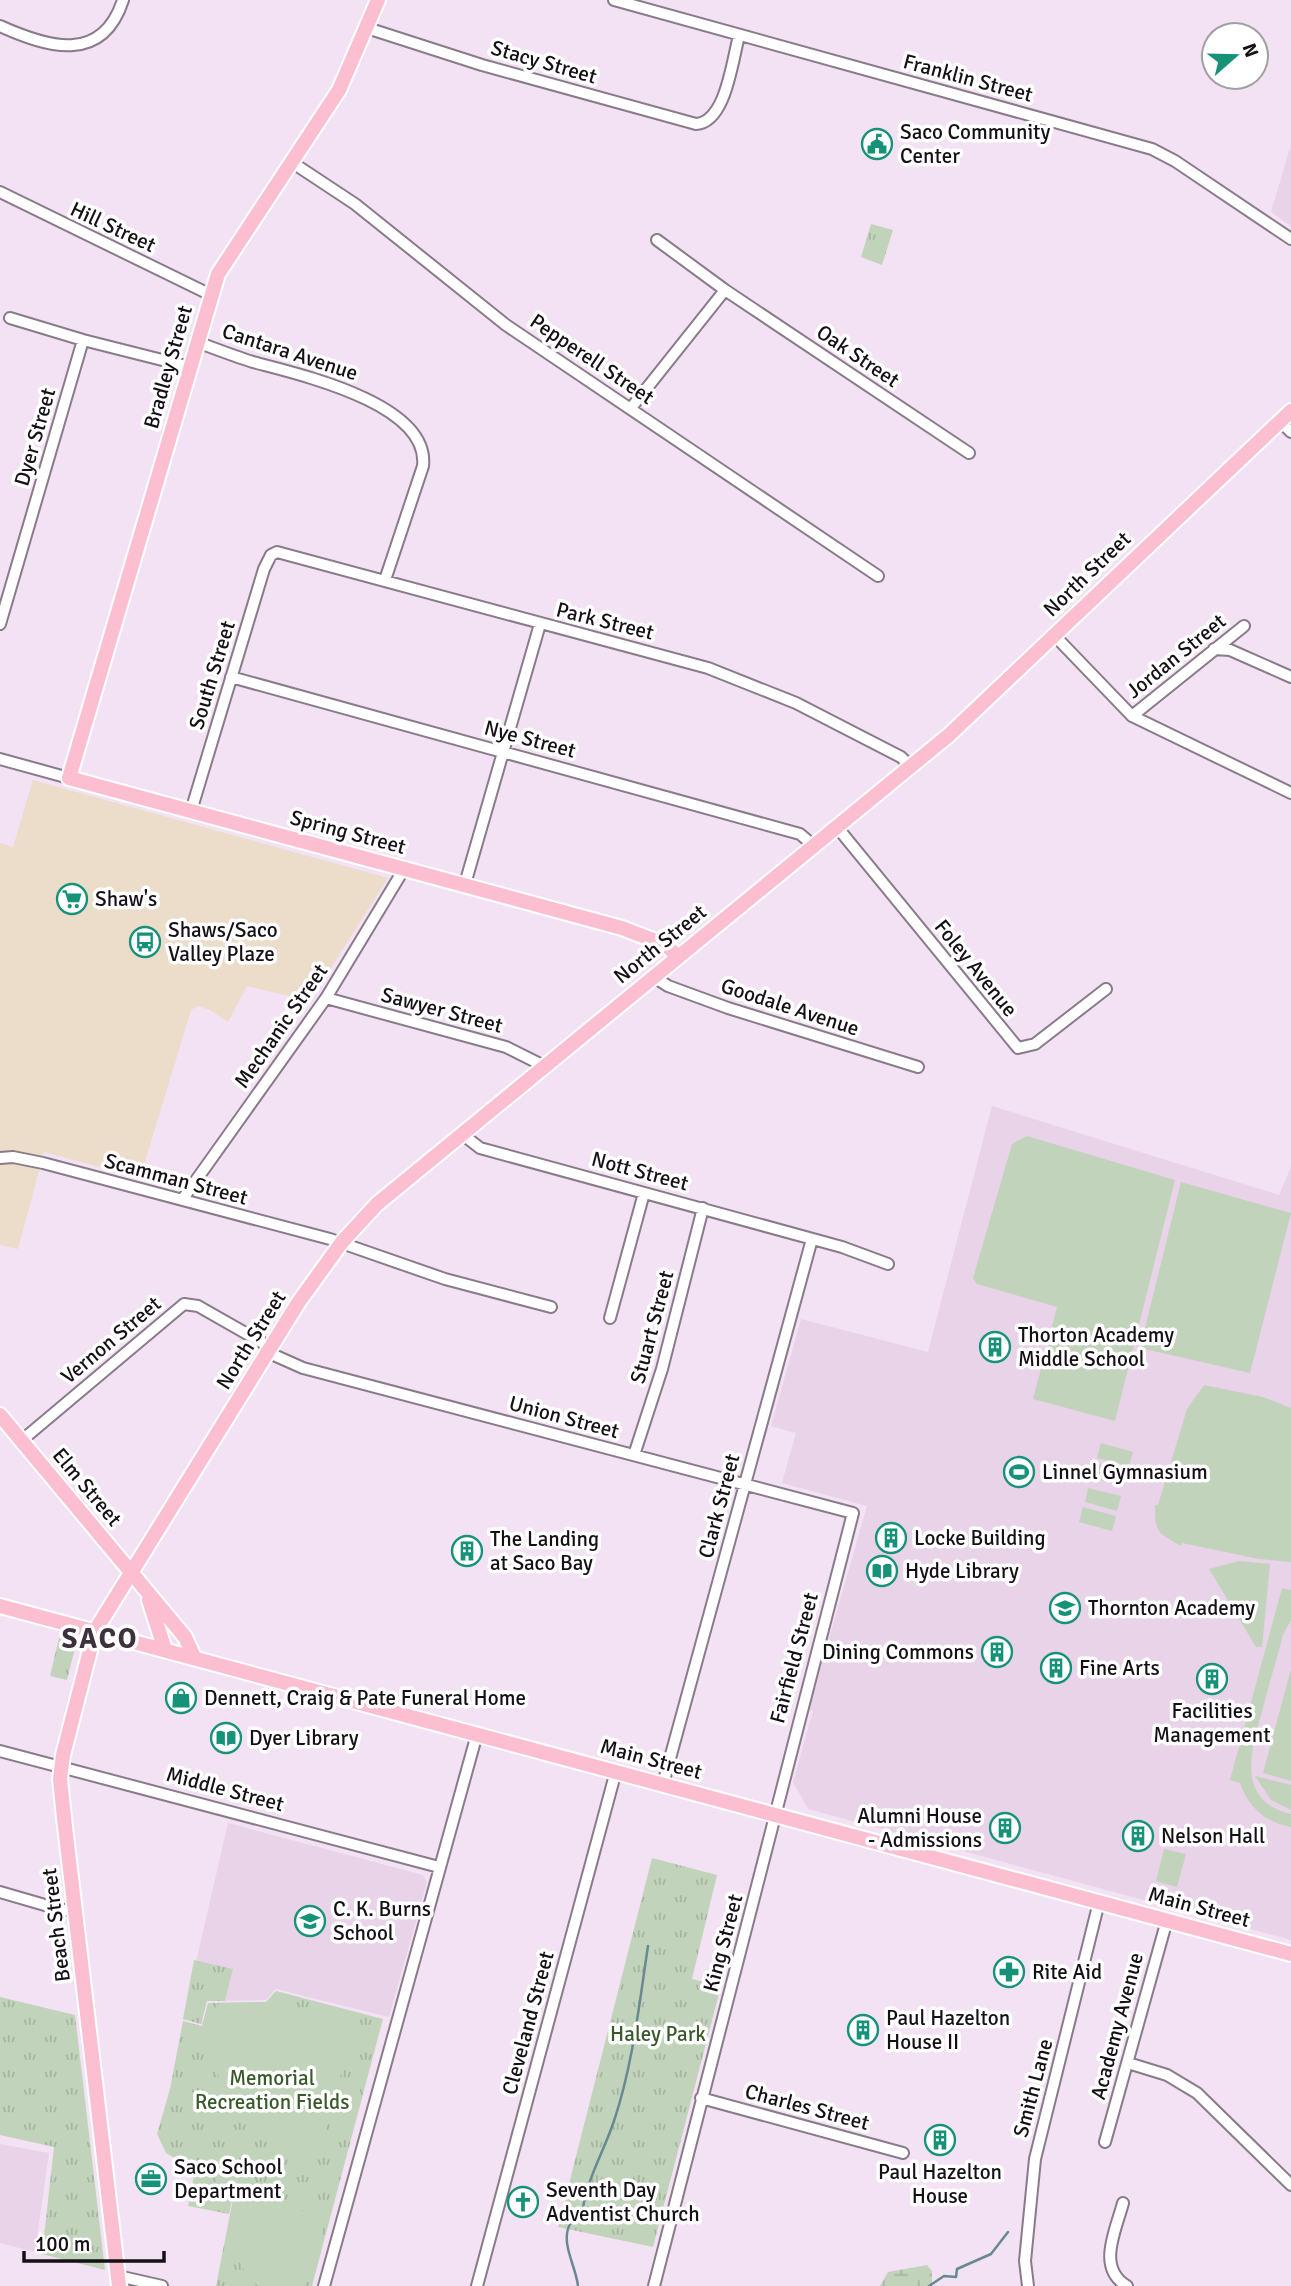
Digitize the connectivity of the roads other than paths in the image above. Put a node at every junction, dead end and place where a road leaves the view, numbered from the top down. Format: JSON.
{"nodes":[{"id":1,"x":123,"y":0,"type":"edge"},
{"id":2,"x":614,"y":0,"type":"edge"},
{"id":3,"x":665,"y":0,"type":"edge"},
{"id":4,"x":373,"y":1,"type":"edge"},
{"id":5,"x":662,"y":13,"type":"junction"},
{"id":6,"x":0,"y":26,"type":"edge"},
{"id":7,"x":367,"y":29,"type":"junction"},
{"id":8,"x":739,"y":36,"type":"junction"},
{"id":9,"x":293,"y":163,"type":"junction"},
{"id":10,"x":0,"y":192,"type":"edge"},
{"id":11,"x":1291,"y":239,"type":"edge"},
{"id":12,"x":657,"y":240,"type":"dead end"},
{"id":13,"x":725,"y":290,"type":"junction"},
{"id":14,"x":211,"y":295,"type":"junction"},
{"id":15,"x":10,"y":318,"type":"dead end"},
{"id":16,"x":83,"y":340,"type":"junction"},
{"id":17,"x":197,"y":342,"type":"junction"},
{"id":18,"x":190,"y":367,"type":"junction"},
{"id":19,"x":631,"y":408,"type":"junction"},
{"id":20,"x":1286,"y":416,"type":"edge"},
{"id":21,"x":1291,"y":432,"type":"edge"},
{"id":22,"x":969,"y":453,"type":"dead end"},
{"id":23,"x":273,"y":553,"type":"joint"},
{"id":24,"x":878,"y":576,"type":"dead end"},
{"id":25,"x":385,"y":580,"type":"junction"},
{"id":26,"x":0,"y":624,"type":"edge"},
{"id":27,"x":540,"y":624,"type":"junction"},
{"id":28,"x":1244,"y":626,"type":"dead end"},
{"id":29,"x":1054,"y":635,"type":"junction"},
{"id":30,"x":1214,"y":649,"type":"junction"},
{"id":31,"x":231,"y":677,"type":"junction"},
{"id":32,"x":1291,"y":677,"type":"edge"},
{"id":33,"x":1132,"y":716,"type":"junction"},
{"id":34,"x":504,"y":752,"type":"junction"},
{"id":35,"x":0,"y":759,"type":"edge"},
{"id":36,"x":911,"y":767,"type":"junction"},
{"id":37,"x":69,"y":778,"type":"junction"},
{"id":38,"x":1291,"y":793,"type":"edge"},
{"id":39,"x":191,"y":811,"type":"junction"},
{"id":40,"x":837,"y":827,"type":"junction"},
{"id":41,"x":814,"y":846,"type":"junction"},
{"id":42,"x":404,"y":869,"type":"junction"},
{"id":43,"x":465,"y":884,"type":"junction"},
{"id":44,"x":678,"y":957,"type":"junction"},
{"id":45,"x":654,"y":977,"type":"junction"},
{"id":46,"x":1106,"y":989,"type":"dead end"},
{"id":47,"x":326,"y":998,"type":"junction"},
{"id":48,"x":544,"y":1066,"type":"junction"},
{"id":49,"x":918,"y":1067,"type":"dead end"},
{"id":50,"x":462,"y":1134,"type":"junction"},
{"id":51,"x":0,"y":1158,"type":"edge"},
{"id":52,"x":644,"y":1193,"type":"junction"},
{"id":53,"x":181,"y":1200,"type":"junction"},
{"id":54,"x":703,"y":1208,"type":"junction"},
{"id":55,"x":812,"y":1238,"type":"junction"},
{"id":56,"x":342,"y":1242,"type":"junction"},
{"id":57,"x":888,"y":1264,"type":"dead end"},
{"id":58,"x":551,"y":1307,"type":"dead end"},
{"id":59,"x":610,"y":1318,"type":"dead end"},
{"id":60,"x":268,"y":1350,"type":"junction"},
{"id":61,"x":0,"y":1415,"type":"edge"},
{"id":62,"x":21,"y":1441,"type":"junction"},
{"id":63,"x":634,"y":1455,"type":"junction"},
{"id":64,"x":744,"y":1484,"type":"junction"},
{"id":65,"x":853,"y":1513,"type":"joint"},
{"id":66,"x":132,"y":1572,"type":"junction"},
{"id":67,"x":143,"y":1586,"type":"junction"},
{"id":68,"x":0,"y":1606,"type":"edge"},
{"id":69,"x":95,"y":1631,"type":"junction"},
{"id":70,"x":164,"y":1650,"type":"junction"},
{"id":71,"x":194,"y":1657,"type":"junction"},
{"id":72,"x":478,"y":1734,"type":"junction"},
{"id":73,"x":0,"y":1751,"type":"edge"},
{"id":74,"x":61,"y":1766,"type":"junction"},
{"id":75,"x":616,"y":1771,"type":"junction"},
{"id":76,"x":663,"y":1784,"type":"junction"},
{"id":77,"x":776,"y":1814,"type":"junction"},
{"id":78,"x":439,"y":1867,"type":"junction"},
{"id":79,"x":0,"y":1892,"type":"edge"},
{"id":80,"x":1099,"y":1902,"type":"junction"},
{"id":81,"x":75,"y":1910,"type":"junction"},
{"id":82,"x":1167,"y":1920,"type":"junction"},
{"id":83,"x":1291,"y":1954,"type":"edge"},
{"id":84,"x":1128,"y":2063,"type":"junction"},
{"id":85,"x":701,"y":2098,"type":"junction"},
{"id":86,"x":1105,"y":2142,"type":"dead end"},
{"id":87,"x":903,"y":2153,"type":"dead end"},
{"id":88,"x":1291,"y":2185,"type":"edge"},
{"id":89,"x":1123,"y":2203,"type":"dead end"},
{"id":90,"x":118,"y":2281,"type":"edge"},
{"id":91,"x":162,"y":2286,"type":"edge"},
{"id":92,"x":324,"y":2286,"type":"edge"},
{"id":93,"x":477,"y":2286,"type":"edge"},
{"id":94,"x":654,"y":2286,"type":"edge"},
{"id":95,"x":1028,"y":2286,"type":"edge"},
{"id":96,"x":1127,"y":2286,"type":"edge"}],
"edges":[{"from":1,"to":6,"type":"street"},
{"from":2,"to":5,"type":"street","name":"Franklin Street"},
{"from":3,"to":5,"type":"street"},
{"from":4,"to":7,"type":"main road","name":"Bradley Street"},
{"from":5,"to":8,"type":"street","name":"Franklin Street"},
{"from":7,"to":8,"type":"street","name":"Stacy Street"},
{"from":7,"to":9,"type":"main road","name":"Bradley Street"},
{"from":8,"to":11,"type":"street","name":"Franklin Street"},
{"from":9,"to":14,"type":"main road","name":"Bradley Street"},
{"from":9,"to":19,"type":"street","name":"Pepperell Street"},
{"from":10,"to":14,"type":"street","name":"Hill Street"},
{"from":12,"to":13,"type":"street","name":"Oak Street"},
{"from":13,"to":19,"type":"street"},
{"from":13,"to":22,"type":"street","name":"Oak Street"},
{"from":14,"to":17,"type":"main road","name":"Bradley Street"},
{"from":15,"to":16,"type":"street"},
{"from":16,"to":18,"type":"street"},
{"from":16,"to":26,"type":"street","name":"Dyer Street"},
{"from":17,"to":18,"type":"main road","name":"Bradley Street"},
{"from":17,"to":25,"type":"street","name":"Cantara Avenue"},
{"from":18,"to":37,"type":"main road","name":"Bradley Street"},
{"from":19,"to":24,"type":"street","name":"Pepperell Street"},
{"from":20,"to":21,"type":"street"},
{"from":20,"to":29,"type":"main road","name":"North Street"},
{"from":23,"to":25,"type":"street","name":"Park Street"},
{"from":23,"to":31,"type":"street","name":"South Street"},
{"from":25,"to":27,"type":"street","name":"Park Street"},
{"from":27,"to":34,"type":"street"},
{"from":27,"to":36,"type":"street","name":"Park Street"},
{"from":28,"to":30,"type":"street","name":"Jordan Street"},
{"from":29,"to":33,"type":"street"},
{"from":29,"to":36,"type":"main road","name":"North Street"},
{"from":30,"to":32,"type":"street"},
{"from":30,"to":33,"type":"street","name":"Jordan Street"},
{"from":31,"to":34,"type":"street","name":"Nye Street"},
{"from":31,"to":39,"type":"street","name":"South Street"},
{"from":33,"to":38,"type":"street"},
{"from":34,"to":41,"type":"street","name":"Nye Street"},
{"from":34,"to":43,"type":"street"},
{"from":35,"to":37,"type":"street","name":"Spring Street"},
{"from":36,"to":40,"type":"main road","name":"North Street"},
{"from":37,"to":39,"type":"main road","name":"Spring Street"},
{"from":39,"to":42,"type":"main road","name":"Spring Street"},
{"from":40,"to":41,"type":"main road","name":"North Street"},
{"from":40,"to":46,"type":"street","name":"Foley Avenue"},
{"from":41,"to":44,"type":"main road","name":"North Street"},
{"from":42,"to":43,"type":"main road","name":"Spring Street"},
{"from":42,"to":47,"type":"street","name":"Mechanic Street"},
{"from":43,"to":44,"type":"main road","name":"Spring Street"},
{"from":44,"to":45,"type":"main road","name":"North Street"},
{"from":45,"to":48,"type":"main road","name":"North Street"},
{"from":45,"to":49,"type":"street","name":"Goodale Avenue"},
{"from":47,"to":48,"type":"street","name":"Sawyer Street"},
{"from":47,"to":53,"type":"street","name":"Mechanic Street"},
{"from":48,"to":50,"type":"main road","name":"North Street"},
{"from":50,"to":52,"type":"street","name":"Nott Street"},
{"from":50,"to":56,"type":"main road","name":"North Street"},
{"from":51,"to":53,"type":"street","name":"Scamman Street"},
{"from":52,"to":54,"type":"street","name":"Nott Street"},
{"from":52,"to":59,"type":"street"},
{"from":53,"to":56,"type":"street","name":"Scamman Street"},
{"from":54,"to":55,"type":"street","name":"Nott Street"},
{"from":54,"to":63,"type":"street","name":"Stuart Street"},
{"from":55,"to":57,"type":"street","name":"Nott Street"},
{"from":55,"to":64,"type":"street","name":"Clark Street"},
{"from":56,"to":58,"type":"street","name":"Scamman Street"},
{"from":56,"to":60,"type":"main road","name":"North Street"},
{"from":60,"to":62,"type":"street","name":"Vernon Street"},
{"from":60,"to":63,"type":"street","name":"Union Street"},
{"from":60,"to":66,"type":"main road","name":"North Street"},
{"from":61,"to":62,"type":"main road","name":"Elm Street"},
{"from":62,"to":66,"type":"main road","name":"Elm Street"},
{"from":63,"to":64,"type":"street","name":"Union Street"},
{"from":64,"to":65,"type":"street","name":"Union Street"},
{"from":64,"to":76,"type":"street","name":"Clark Street"},
{"from":65,"to":77,"type":"street","name":"Fairfield Street"},
{"from":66,"to":67,"type":"main road","name":"Elm Street"},
{"from":66,"to":69,"type":"main road","name":"Beach Street"},
{"from":67,"to":70,"type":"main road","name":"Elm Street"},
{"from":67,"to":71,"type":"main road","name":"Elm Street"},
{"from":68,"to":69,"type":"main road","name":"Main Street"},
{"from":69,"to":70,"type":"main road","name":"Main Street"},
{"from":69,"to":74,"type":"main road","name":"Beach Street"},
{"from":70,"to":71,"type":"main road","name":"Main Street"},
{"from":71,"to":72,"type":"main road","name":"Main Street"},
{"from":72,"to":75,"type":"main road","name":"Main Street"},
{"from":72,"to":78,"type":"street"},
{"from":73,"to":74,"type":"street","name":"Middle Street"},
{"from":74,"to":78,"type":"street","name":"Middle Street"},
{"from":74,"to":81,"type":"main road","name":"Beach Street"},
{"from":75,"to":76,"type":"main road","name":"Main Street"},
{"from":75,"to":93,"type":"street","name":"Cleveland Street"},
{"from":76,"to":77,"type":"main road","name":"Main Street"},
{"from":77,"to":80,"type":"main road","name":"Main Street"},
{"from":77,"to":85,"type":"street","name":"King Street"},
{"from":78,"to":92,"type":"street"},
{"from":79,"to":81,"type":"street"},
{"from":80,"to":82,"type":"main road","name":"Main Street"},
{"from":80,"to":95,"type":"street","name":"Smith Lane"},
{"from":81,"to":90,"type":"main road","name":"Beach Street"},
{"from":82,"to":83,"type":"main road","name":"Main Street"},
{"from":82,"to":84,"type":"street","name":"Academy Avenue"},
{"from":84,"to":86,"type":"street","name":"Academy Avenue"},
{"from":84,"to":88,"type":"street"},
{"from":85,"to":87,"type":"street","name":"Charles Street"},
{"from":85,"to":94,"type":"street","name":"King Street"},
{"from":89,"to":96,"type":"street"},
{"from":90,"to":91,"type":"street"}]}
